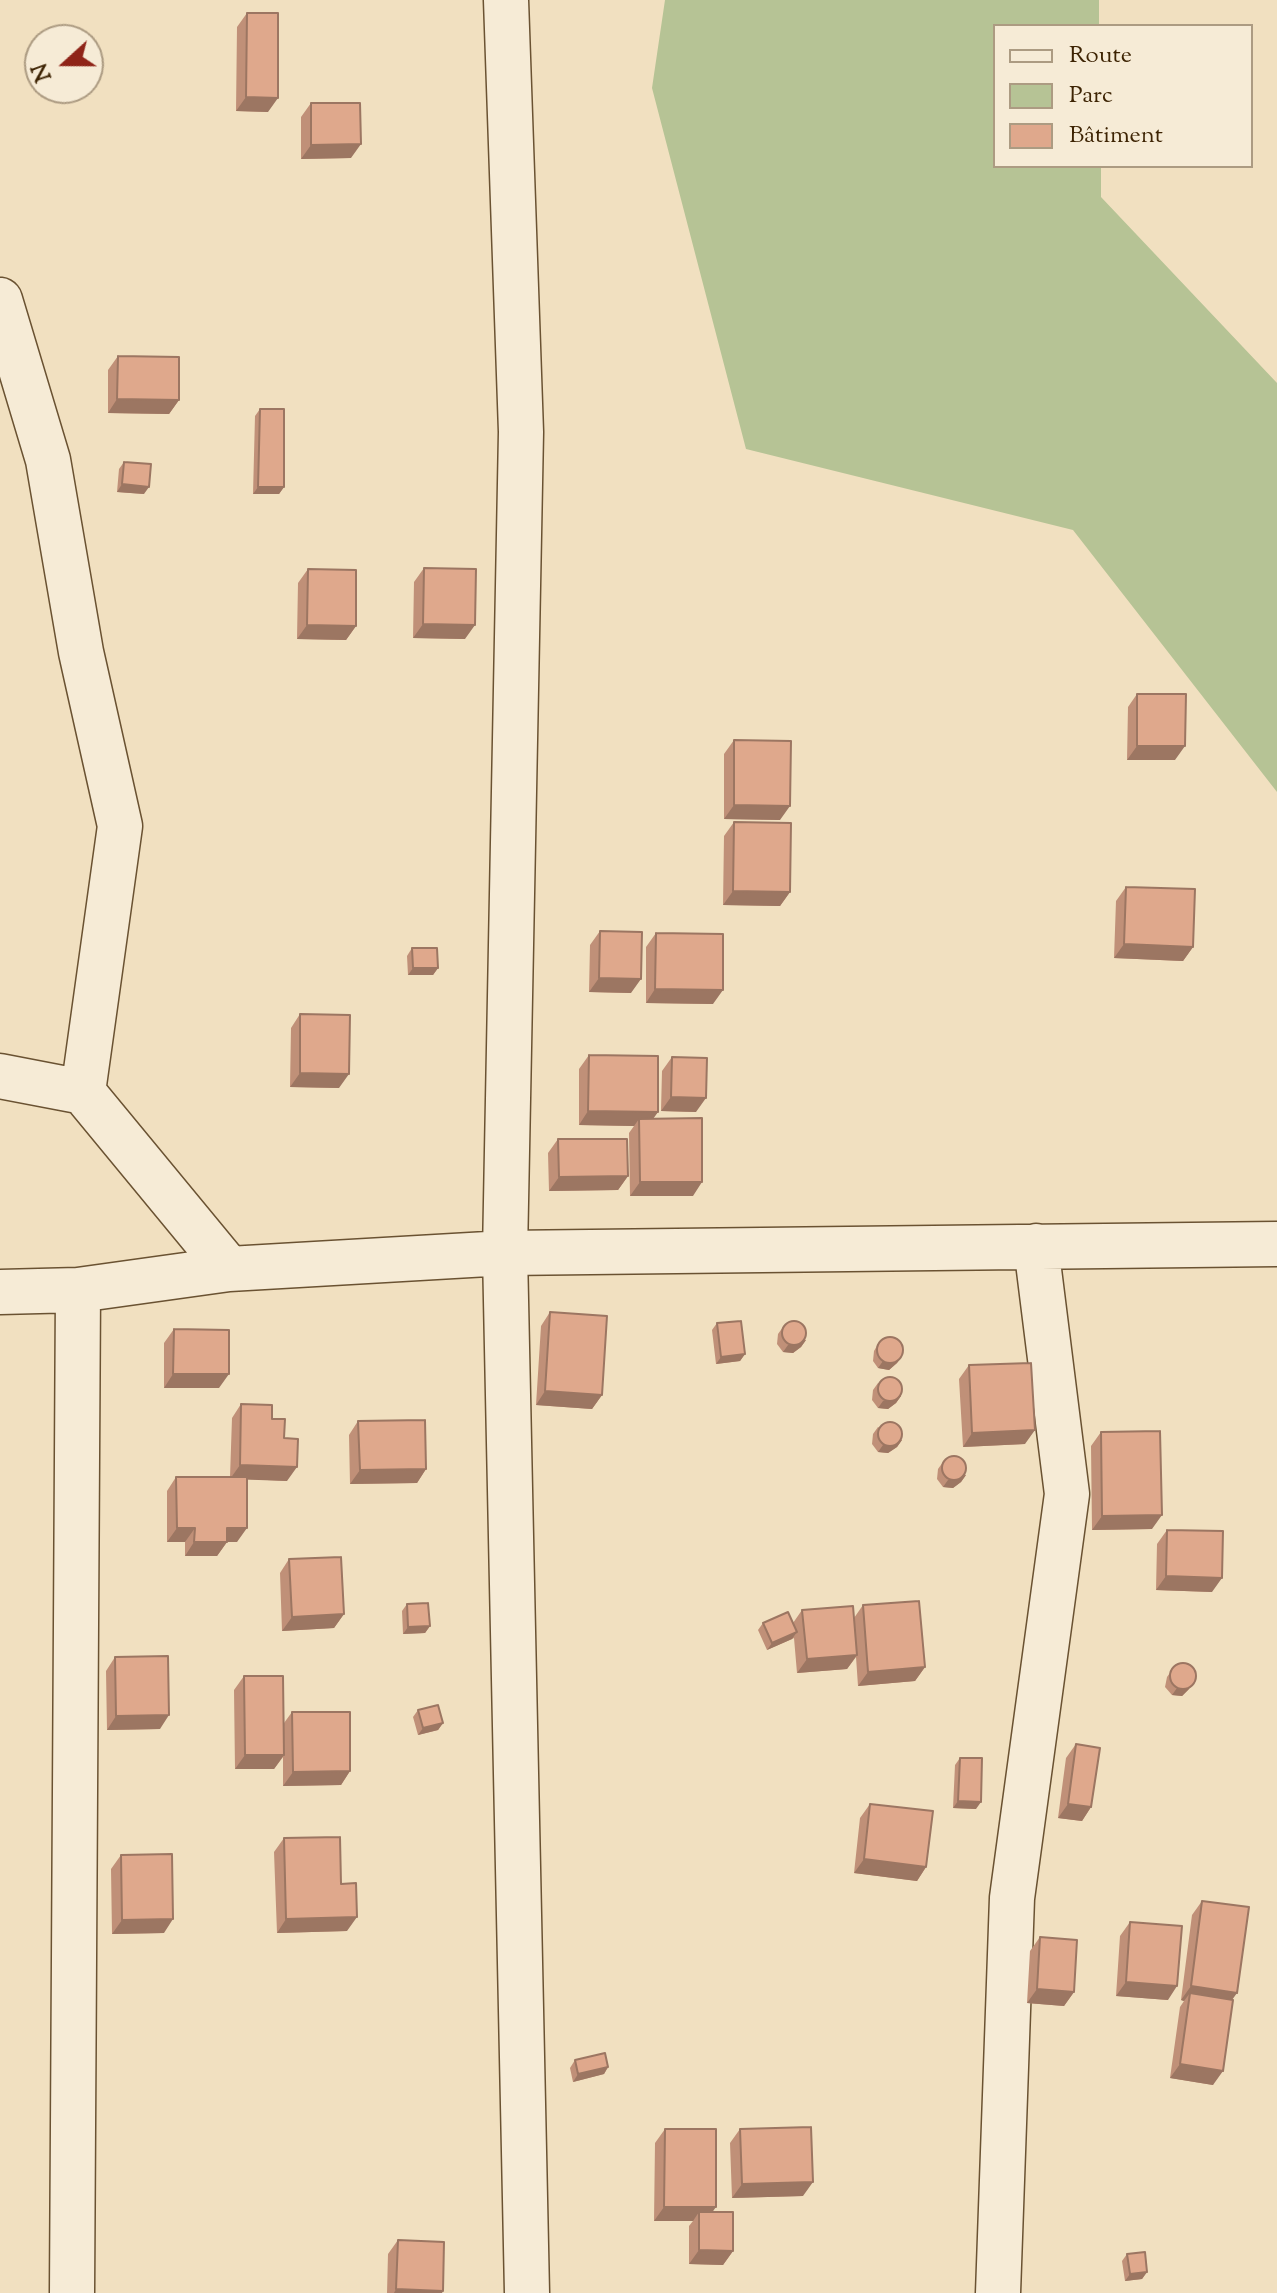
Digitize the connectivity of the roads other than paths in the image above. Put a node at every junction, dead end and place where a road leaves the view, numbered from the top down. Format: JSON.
{"nodes":[{"id":1,"x":506,"y":0,"type":"edge"},
{"id":2,"x":0,"y":300,"type":"edge"},
{"id":3,"x":0,"y":1076,"type":"edge"},
{"id":4,"x":83,"y":1092,"type":"junction"},
{"id":5,"x":1277,"y":1244,"type":"edge"},
{"id":6,"x":1036,"y":1246,"type":"junction"},
{"id":7,"x":505,"y":1253,"type":"junction"},
{"id":8,"x":229,"y":1269,"type":"junction"},
{"id":9,"x":78,"y":1290,"type":"junction"},
{"id":10,"x":0,"y":1292,"type":"edge"},
{"id":11,"x":72,"y":2293,"type":"edge"},
{"id":12,"x":527,"y":2293,"type":"edge"},
{"id":13,"x":998,"y":2293,"type":"edge"}],
"edges":[{"from":1,"to":7,"type":"street"},
{"from":2,"to":4,"type":"street"},
{"from":3,"to":4,"type":"street"},
{"from":4,"to":8,"type":"street"},
{"from":5,"to":6,"type":"street"},
{"from":6,"to":7,"type":"street"},
{"from":6,"to":13,"type":"street"},
{"from":7,"to":8,"type":"street"},
{"from":7,"to":12,"type":"street"},
{"from":8,"to":9,"type":"street"},
{"from":9,"to":10,"type":"street"},
{"from":9,"to":11,"type":"street"}]}
